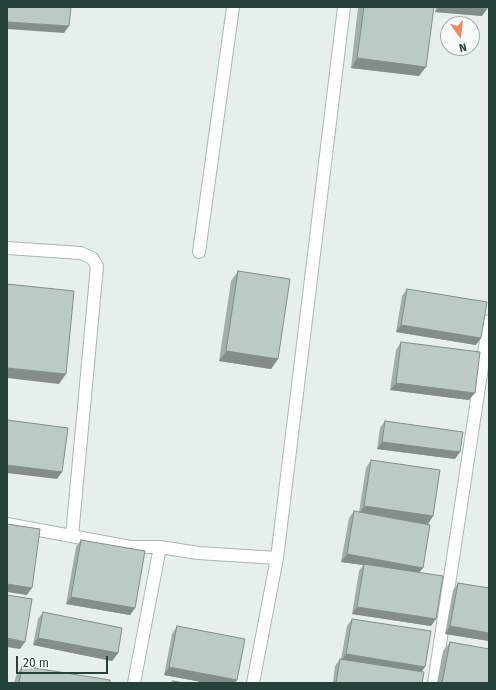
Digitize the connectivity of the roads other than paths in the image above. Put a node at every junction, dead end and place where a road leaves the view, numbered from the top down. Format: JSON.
{"nodes":[{"id":1,"x":234,"y":7,"type":"edge"},
{"id":2,"x":344,"y":7,"type":"edge"},
{"id":3,"x":7,"y":248,"type":"edge"},
{"id":4,"x":199,"y":252,"type":"dead end"},
{"id":5,"x":489,"y":321,"type":"edge"},
{"id":6,"x":7,"y":524,"type":"edge"},
{"id":7,"x":72,"y":536,"type":"junction"},
{"id":8,"x":160,"y":547,"type":"junction"},
{"id":9,"x":277,"y":558,"type":"junction"},
{"id":10,"x":134,"y":683,"type":"edge"},
{"id":11,"x":253,"y":683,"type":"edge"},
{"id":12,"x":434,"y":683,"type":"edge"}],
"edges":[{"from":1,"to":4,"type":"street"},
{"from":2,"to":9,"type":"street"},
{"from":3,"to":7,"type":"street"},
{"from":5,"to":12,"type":"street"},
{"from":6,"to":7,"type":"street"},
{"from":7,"to":8,"type":"street"},
{"from":8,"to":9,"type":"street"},
{"from":8,"to":10,"type":"street"},
{"from":9,"to":11,"type":"street"}]}
